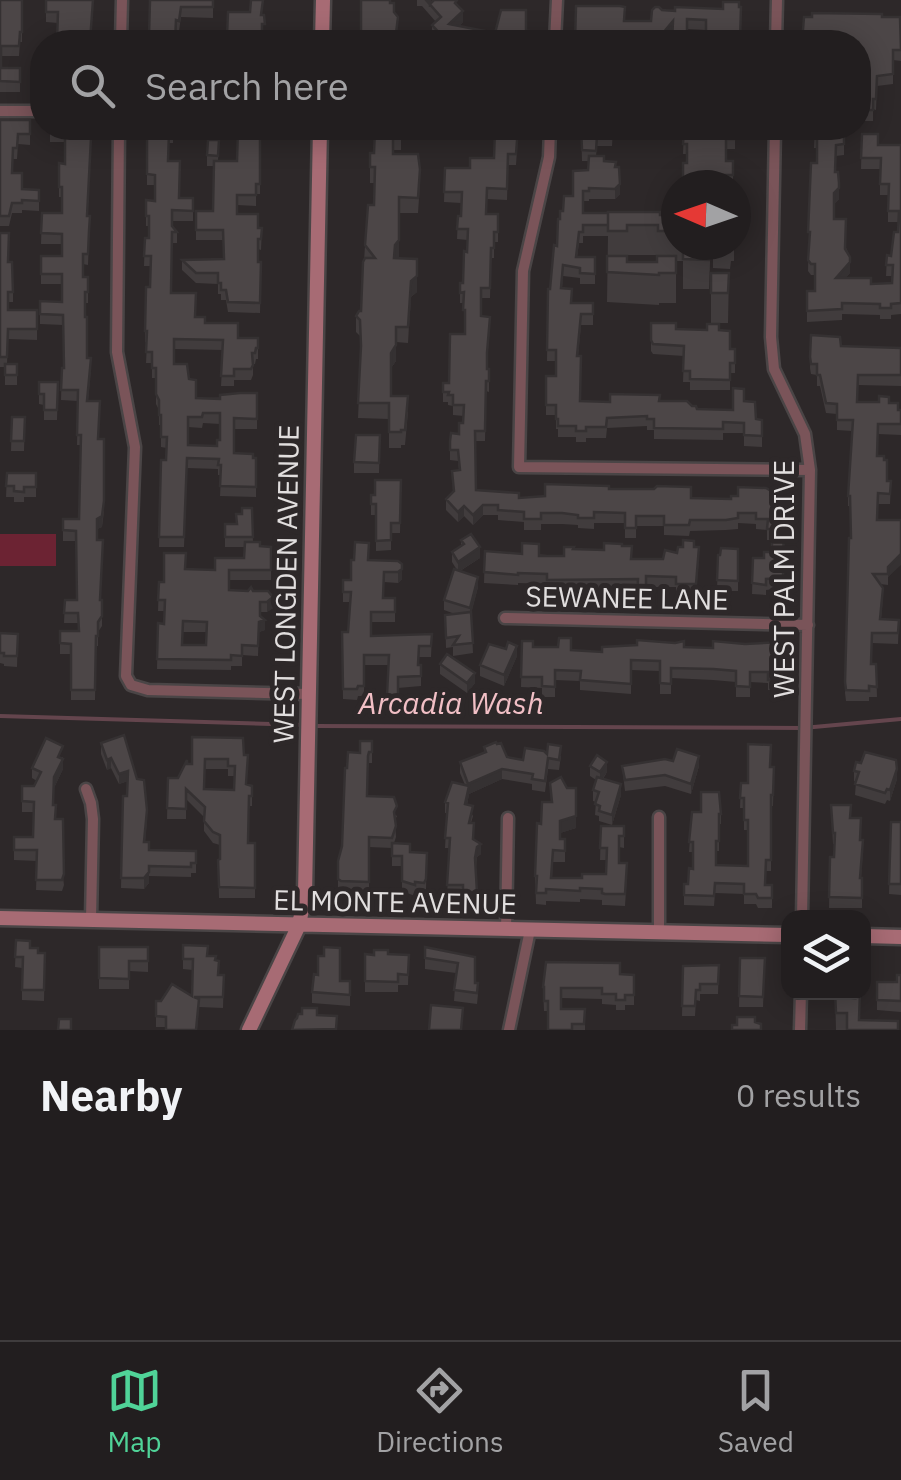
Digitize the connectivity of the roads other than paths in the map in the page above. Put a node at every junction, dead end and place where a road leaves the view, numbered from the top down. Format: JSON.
{"nodes":[{"id":1,"x":122,"y":0,"type":"edge"},
{"id":2,"x":323,"y":0,"type":"edge"},
{"id":3,"x":557,"y":0,"type":"edge"},
{"id":4,"x":777,"y":0,"type":"edge"},
{"id":5,"x":121,"y":30,"type":"edge"},
{"id":6,"x":322,"y":30,"type":"edge"},
{"id":7,"x":555,"y":30,"type":"edge"},
{"id":8,"x":776,"y":30,"type":"edge"},
{"id":9,"x":0,"y":110,"type":"edge"},
{"id":10,"x":30,"y":111,"type":"edge"},
{"id":11,"x":119,"y":140,"type":"edge"},
{"id":12,"x":320,"y":140,"type":"edge"},
{"id":13,"x":550,"y":140,"type":"edge"},
{"id":14,"x":775,"y":140,"type":"edge"},
{"id":15,"x":810,"y":470,"type":"junction"},
{"id":16,"x":505,"y":618,"type":"dead end"},
{"id":17,"x":808,"y":625,"type":"junction"},
{"id":18,"x":308,"y":694,"type":"junction"},
{"id":19,"x":86,"y":789,"type":"dead end"},
{"id":20,"x":508,"y":818,"type":"dead end"},
{"id":21,"x":659,"y":818,"type":"dead end"},
{"id":22,"x":802,"y":910,"type":"edge"},
{"id":23,"x":0,"y":918,"type":"edge"},
{"id":24,"x":90,"y":919,"type":"junction"},
{"id":25,"x":299,"y":925,"type":"junction"},
{"id":26,"x":506,"y":930,"type":"junction"},
{"id":27,"x":530,"y":930,"type":"junction"},
{"id":28,"x":658,"y":932,"type":"junction"},
{"id":29,"x":781,"y":935,"type":"edge"},
{"id":30,"x":871,"y":936,"type":"edge"},
{"id":31,"x":901,"y":937,"type":"edge"},
{"id":32,"x":800,"y":1000,"type":"edge"},
{"id":33,"x":249,"y":1030,"type":"edge"},
{"id":34,"x":509,"y":1030,"type":"edge"},
{"id":35,"x":800,"y":1030,"type":"edge"}],
"edges":[{"from":1,"to":5,"type":"street"},
{"from":2,"to":6,"type":"street"},
{"from":3,"to":7,"type":"street"},
{"from":4,"to":8,"type":"street"},
{"from":9,"to":10,"type":"street"},
{"from":11,"to":18,"type":"street"},
{"from":12,"to":18,"type":"street","name":"WEST LONGDEN AVENUE"},
{"from":13,"to":15,"type":"street"},
{"from":14,"to":15,"type":"street","name":"WEST PALM DRIVE"},
{"from":15,"to":17,"type":"street","name":"WEST PALM DRIVE"},
{"from":16,"to":17,"type":"street","name":"SEWANEE LANE"},
{"from":17,"to":22,"type":"street","name":"WEST PALM DRIVE"},
{"from":18,"to":25,"type":"street","name":"WEST LONGDEN AVENUE"},
{"from":19,"to":24,"type":"street"},
{"from":20,"to":26,"type":"street"},
{"from":21,"to":28,"type":"street"},
{"from":23,"to":24,"type":"street","name":"EL MONTE AVENUE"},
{"from":24,"to":25,"type":"street","name":"EL MONTE AVENUE"},
{"from":25,"to":26,"type":"street","name":"EL MONTE AVENUE"},
{"from":25,"to":33,"type":"street","name":"WEST LONGDEN AVENUE"},
{"from":26,"to":27,"type":"street","name":"EL MONTE AVENUE"},
{"from":27,"to":28,"type":"street","name":"EL MONTE AVENUE"},
{"from":27,"to":34,"type":"street"},
{"from":28,"to":29,"type":"street","name":"EL MONTE AVENUE"},
{"from":30,"to":31,"type":"street"},
{"from":32,"to":35,"type":"street"}]}
